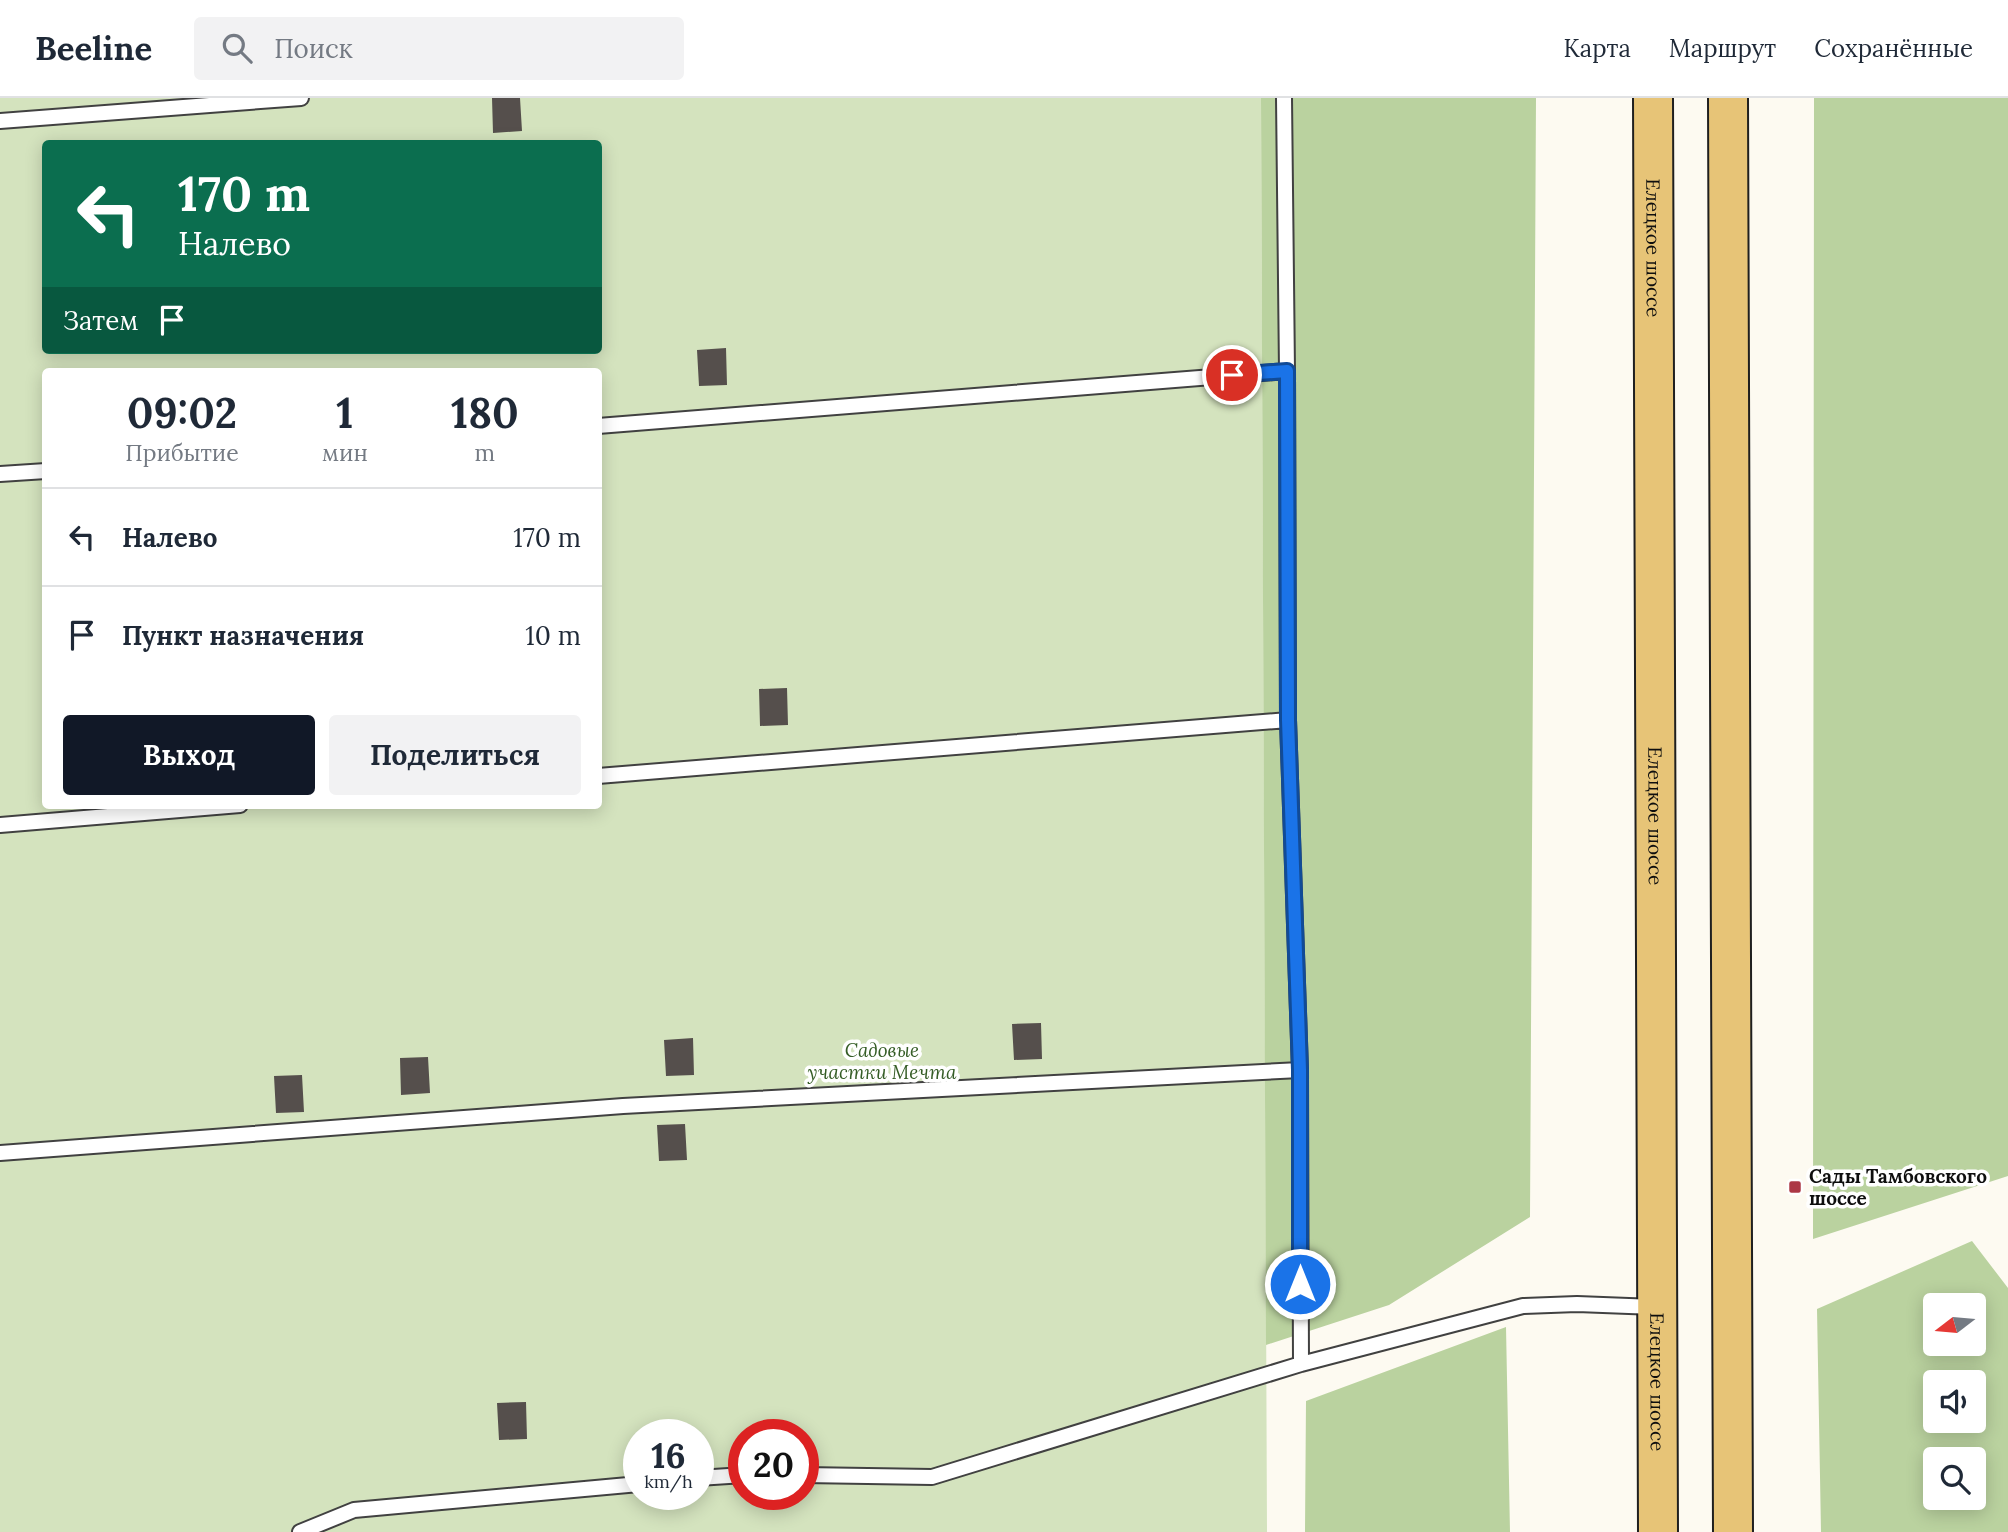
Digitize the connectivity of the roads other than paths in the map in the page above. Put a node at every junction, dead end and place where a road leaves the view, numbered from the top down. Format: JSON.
{"nodes":[{"id":1,"x":301,"y":98,"type":"edge"},
{"id":2,"x":1284,"y":98,"type":"edge"},
{"id":3,"x":1653,"y":98,"type":"edge"},
{"id":4,"x":1728,"y":98,"type":"edge"},
{"id":5,"x":0,"y":121,"type":"edge"},
{"id":6,"x":1287,"y":371,"type":"junction"},
{"id":7,"x":602,"y":426,"type":"edge"},
{"id":8,"x":42,"y":471,"type":"edge"},
{"id":9,"x":0,"y":474,"type":"edge"},
{"id":10,"x":1288,"y":720,"type":"junction"},
{"id":11,"x":602,"y":776,"type":"edge"},
{"id":12,"x":192,"y":809,"type":"edge"},
{"id":13,"x":0,"y":825,"type":"edge"},
{"id":14,"x":1300,"y":1070,"type":"junction"},
{"id":15,"x":0,"y":1153,"type":"edge"},
{"id":16,"x":1656,"y":1307,"type":"junction"},
{"id":17,"x":1301,"y":1364,"type":"junction"},
{"id":18,"x":819,"y":1475,"type":"edge"},
{"id":19,"x":623,"y":1485,"type":"edge"},
{"id":20,"x":300,"y":1532,"type":"edge"},
{"id":21,"x":1658,"y":1532,"type":"edge"},
{"id":22,"x":1733,"y":1532,"type":"edge"}],
"edges":[{"from":1,"to":5,"type":"lane"},
{"from":2,"to":6,"type":"lane"},
{"from":3,"to":16,"type":"main road","name":"Елецкое шоссе"},
{"from":4,"to":22,"type":"main road"},
{"from":6,"to":7,"type":"lane"},
{"from":6,"to":10,"type":"lane"},
{"from":8,"to":9,"type":"lane"},
{"from":10,"to":11,"type":"lane"},
{"from":10,"to":14,"type":"lane"},
{"from":12,"to":13,"type":"lane"},
{"from":14,"to":15,"type":"lane"},
{"from":14,"to":17,"type":"lane"},
{"from":16,"to":17,"type":"lane"},
{"from":16,"to":21,"type":"main road","name":"Елецкое шоссе"},
{"from":17,"to":18,"type":"lane"},
{"from":19,"to":20,"type":"lane"}]}
